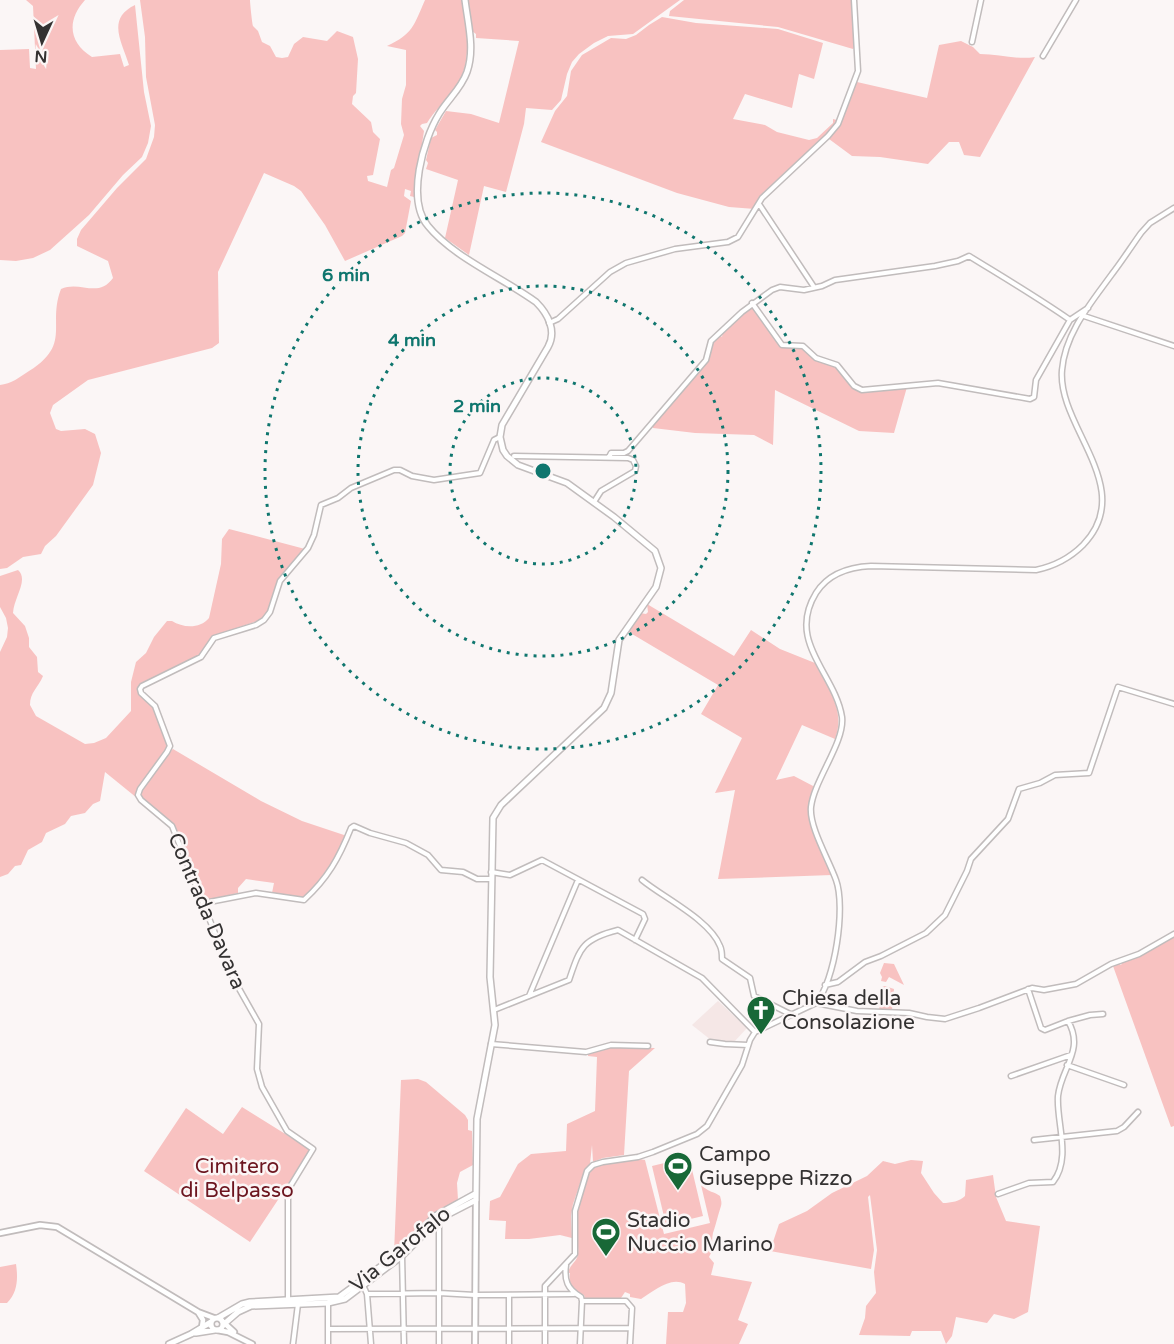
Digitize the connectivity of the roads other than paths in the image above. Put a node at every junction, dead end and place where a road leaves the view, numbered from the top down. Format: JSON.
{"nodes":[{"id":1,"x":465,"y":0,"type":"edge"},
{"id":2,"x":854,"y":0,"type":"edge"},
{"id":3,"x":981,"y":0,"type":"edge"},
{"id":4,"x":1076,"y":0,"type":"edge"},
{"id":5,"x":972,"y":42,"type":"dead end"},
{"id":6,"x":1043,"y":56,"type":"dead end"},
{"id":7,"x":759,"y":204,"type":"junction"},
{"id":8,"x":1174,"y":208,"type":"edge"},
{"id":9,"x":814,"y":287,"type":"junction"},
{"id":10,"x":752,"y":303,"type":"junction"},
{"id":11,"x":1088,"y":308,"type":"junction"},
{"id":12,"x":1083,"y":316,"type":"junction"},
{"id":13,"x":1070,"y":320,"type":"junction"},
{"id":14,"x":549,"y":323,"type":"junction"},
{"id":15,"x":1174,"y":346,"type":"edge"},
{"id":16,"x":500,"y":437,"type":"junction"},
{"id":17,"x":503,"y":450,"type":"junction"},
{"id":18,"x":489,"y":454,"type":"junction"},
{"id":19,"x":514,"y":456,"type":"dead end"},
{"id":20,"x":609,"y":457,"type":"junction"},
{"id":21,"x":594,"y":502,"type":"junction"},
{"id":22,"x":1174,"y":704,"type":"edge"},
{"id":23,"x":491,"y":872,"type":"junction"},
{"id":24,"x":491,"y":879,"type":"junction"},
{"id":25,"x":578,"y":880,"type":"junction"},
{"id":26,"x":642,"y":880,"type":"dead end"},
{"id":27,"x":204,"y":903,"type":"junction"},
{"id":28,"x":1174,"y":934,"type":"edge"},
{"id":29,"x":635,"y":940,"type":"junction"},
{"id":30,"x":825,"y":985,"type":"junction"},
{"id":31,"x":1028,"y":989,"type":"junction"},
{"id":32,"x":529,"y":997,"type":"junction"},
{"id":33,"x":816,"y":1003,"type":"junction"},
{"id":34,"x":494,"y":1010,"type":"junction"},
{"id":35,"x":1103,"y":1014,"type":"dead end"},
{"id":36,"x":792,"y":1015,"type":"junction"},
{"id":37,"x":1068,"y":1021,"type":"junction"},
{"id":38,"x":755,"y":1032,"type":"junction"},
{"id":39,"x":710,"y":1041,"type":"dead end"},
{"id":40,"x":491,"y":1044,"type":"junction"},
{"id":41,"x":748,"y":1045,"type":"junction"},
{"id":42,"x":648,"y":1046,"type":"dead end"},
{"id":43,"x":1071,"y":1054,"type":"junction"},
{"id":44,"x":1067,"y":1065,"type":"junction"},
{"id":45,"x":1011,"y":1076,"type":"dead end"},
{"id":46,"x":1124,"y":1085,"type":"dead end"},
{"id":47,"x":1138,"y":1112,"type":"dead end"},
{"id":48,"x":1062,"y":1137,"type":"junction"},
{"id":49,"x":1034,"y":1140,"type":"dead end"},
{"id":50,"x":998,"y":1194,"type":"dead end"},
{"id":51,"x":476,"y":1197,"type":"junction"},
{"id":52,"x":439,"y":1219,"type":"junction"},
{"id":53,"x":0,"y":1233,"type":"edge"},
{"id":54,"x":402,"y":1253,"type":"junction"},
{"id":55,"x":566,"y":1264,"type":"junction"},
{"id":56,"x":362,"y":1283,"type":"junction"},
{"id":57,"x":404,"y":1293,"type":"junction"},
{"id":58,"x":439,"y":1293,"type":"junction"},
{"id":59,"x":367,"y":1294,"type":"junction"},
{"id":60,"x":544,"y":1294,"type":"junction"},
{"id":61,"x":574,"y":1294,"type":"junction"},
{"id":62,"x":475,"y":1295,"type":"junction"},
{"id":63,"x":509,"y":1295,"type":"junction"},
{"id":64,"x":288,"y":1300,"type":"junction"},
{"id":65,"x":582,"y":1301,"type":"junction"},
{"id":66,"x":328,"y":1303,"type":"junction"},
{"id":67,"x":298,"y":1304,"type":"junction"},
{"id":68,"x":198,"y":1312,"type":"junction"},
{"id":69,"x":230,"y":1317,"type":"junction"},
{"id":70,"x":214,"y":1324,"type":"junction"},
{"id":71,"x":439,"y":1328,"type":"junction"},
{"id":72,"x":475,"y":1328,"type":"junction"},
{"id":73,"x":509,"y":1328,"type":"junction"},
{"id":74,"x":545,"y":1328,"type":"junction"},
{"id":75,"x":580,"y":1328,"type":"junction"},
{"id":76,"x":631,"y":1328,"type":"junction"},
{"id":77,"x":230,"y":1329,"type":"junction"},
{"id":78,"x":328,"y":1329,"type":"junction"},
{"id":79,"x":371,"y":1329,"type":"junction"},
{"id":80,"x":404,"y":1329,"type":"junction"},
{"id":81,"x":191,"y":1334,"type":"junction"},
{"id":82,"x":238,"y":1336,"type":"junction"},
{"id":83,"x":169,"y":1344,"type":"edge"},
{"id":84,"x":252,"y":1344,"type":"edge"},
{"id":85,"x":292,"y":1344,"type":"edge"},
{"id":86,"x":328,"y":1344,"type":"edge"},
{"id":87,"x":371,"y":1344,"type":"edge"},
{"id":88,"x":404,"y":1344,"type":"edge"},
{"id":89,"x":439,"y":1344,"type":"edge"},
{"id":90,"x":475,"y":1344,"type":"edge"},
{"id":91,"x":509,"y":1344,"type":"edge"},
{"id":92,"x":545,"y":1344,"type":"edge"},
{"id":93,"x":580,"y":1344,"type":"edge"},
{"id":94,"x":630,"y":1344,"type":"edge"}],
"edges":[{"from":1,"to":14,"type":"main road"},
{"from":2,"to":7,"type":"street"},
{"from":3,"to":5,"type":"street"},
{"from":4,"to":6,"type":"street"},
{"from":7,"to":9,"type":"street"},
{"from":7,"to":14,"type":"street"},
{"from":8,"to":11,"type":"street"},
{"from":9,"to":10,"type":"street"},
{"from":9,"to":13,"type":"street"},
{"from":10,"to":13,"type":"street"},
{"from":10,"to":20,"type":"street"},
{"from":11,"to":12,"type":"street"},
{"from":11,"to":13,"type":"street"},
{"from":12,"to":15,"type":"street"},
{"from":12,"to":30,"type":"street"},
{"from":14,"to":16,"type":"main road"},
{"from":16,"to":17,"type":"main road"},
{"from":16,"to":18,"type":"street","name":"Contrada Davara"},
{"from":17,"to":18,"type":"street"},
{"from":17,"to":21,"type":"main road"},
{"from":18,"to":27,"type":"street","name":"Contrada Davara"},
{"from":19,"to":20,"type":"street"},
{"from":20,"to":21,"type":"street"},
{"from":21,"to":23,"type":"main road"},
{"from":22,"to":30,"type":"street"},
{"from":23,"to":24,"type":"main road"},
{"from":23,"to":25,"type":"street"},
{"from":24,"to":27,"type":"street"},
{"from":24,"to":34,"type":"main road"},
{"from":25,"to":29,"type":"street"},
{"from":25,"to":32,"type":"street"},
{"from":26,"to":36,"type":"street"},
{"from":27,"to":64,"type":"street","name":"Contrada Davara"},
{"from":28,"to":31,"type":"street"},
{"from":29,"to":32,"type":"street"},
{"from":29,"to":38,"type":"street"},
{"from":30,"to":33,"type":"street"},
{"from":31,"to":33,"type":"street"},
{"from":31,"to":37,"type":"street"},
{"from":32,"to":34,"type":"street"},
{"from":33,"to":36,"type":"street"},
{"from":34,"to":40,"type":"main road"},
{"from":35,"to":37,"type":"street"},
{"from":36,"to":38,"type":"street"},
{"from":37,"to":43,"type":"street"},
{"from":38,"to":41,"type":"street"},
{"from":39,"to":41,"type":"street"},
{"from":40,"to":42,"type":"street"},
{"from":40,"to":51,"type":"main road"},
{"from":41,"to":55,"type":"street"},
{"from":43,"to":44,"type":"street"},
{"from":43,"to":45,"type":"street"},
{"from":44,"to":46,"type":"street"},
{"from":44,"to":48,"type":"street"},
{"from":47,"to":48,"type":"street"},
{"from":48,"to":49,"type":"street"},
{"from":48,"to":50,"type":"street"},
{"from":51,"to":52,"type":"main road","name":"Via Garofalo"},
{"from":51,"to":54,"type":"main road","name":"Via Garofalo"},
{"from":51,"to":62,"type":"street"},
{"from":52,"to":54,"type":"main road","name":"Via Garofalo"},
{"from":52,"to":58,"type":"street"},
{"from":53,"to":68,"type":"street"},
{"from":54,"to":56,"type":"main road","name":"Via Garofalo"},
{"from":54,"to":57,"type":"street"},
{"from":55,"to":60,"type":"street"},
{"from":55,"to":61,"type":"street"},
{"from":56,"to":59,"type":"street"},
{"from":56,"to":64,"type":"main road","name":"Via Garofalo"},
{"from":56,"to":66,"type":"main road","name":"Via Garofalo"},
{"from":57,"to":58,"type":"street"},
{"from":57,"to":59,"type":"street"},
{"from":57,"to":80,"type":"street"},
{"from":58,"to":62,"type":"street"},
{"from":58,"to":71,"type":"street"},
{"from":59,"to":79,"type":"street"},
{"from":60,"to":61,"type":"street"},
{"from":60,"to":63,"type":"street"},
{"from":60,"to":74,"type":"street"},
{"from":61,"to":65,"type":"street"},
{"from":62,"to":63,"type":"street"},
{"from":62,"to":72,"type":"street"},
{"from":63,"to":73,"type":"street"},
{"from":64,"to":70,"type":"main road","name":"Via Garofalo"},
{"from":65,"to":75,"type":"street"},
{"from":65,"to":76,"type":"street"},
{"from":66,"to":67,"type":"main road","name":"Via Garofalo"},
{"from":66,"to":78,"type":"street"},
{"from":67,"to":69,"type":"main road","name":"Via Garofalo"},
{"from":67,"to":85,"type":"street"},
{"from":68,"to":70,"type":"street"},
{"from":68,"to":70,"type":"street"},
{"from":69,"to":70,"type":"main road","name":"Via Garofalo"},
{"from":69,"to":77,"type":"street"},
{"from":70,"to":77,"type":"street"},
{"from":70,"to":81,"type":"main road"},
{"from":70,"to":81,"type":"main road"},
{"from":70,"to":82,"type":"street"},
{"from":71,"to":72,"type":"street"},
{"from":71,"to":80,"type":"street"},
{"from":71,"to":89,"type":"street"},
{"from":72,"to":73,"type":"street"},
{"from":72,"to":90,"type":"street"},
{"from":73,"to":74,"type":"street"},
{"from":73,"to":91,"type":"street"},
{"from":74,"to":75,"type":"street"},
{"from":74,"to":92,"type":"street"},
{"from":75,"to":76,"type":"street"},
{"from":75,"to":93,"type":"street"},
{"from":76,"to":94,"type":"street"},
{"from":77,"to":82,"type":"street"},
{"from":78,"to":79,"type":"street"},
{"from":78,"to":86,"type":"street"},
{"from":79,"to":80,"type":"street"},
{"from":79,"to":87,"type":"street"},
{"from":80,"to":88,"type":"street"},
{"from":81,"to":83,"type":"main road"},
{"from":82,"to":84,"type":"street"}]}
